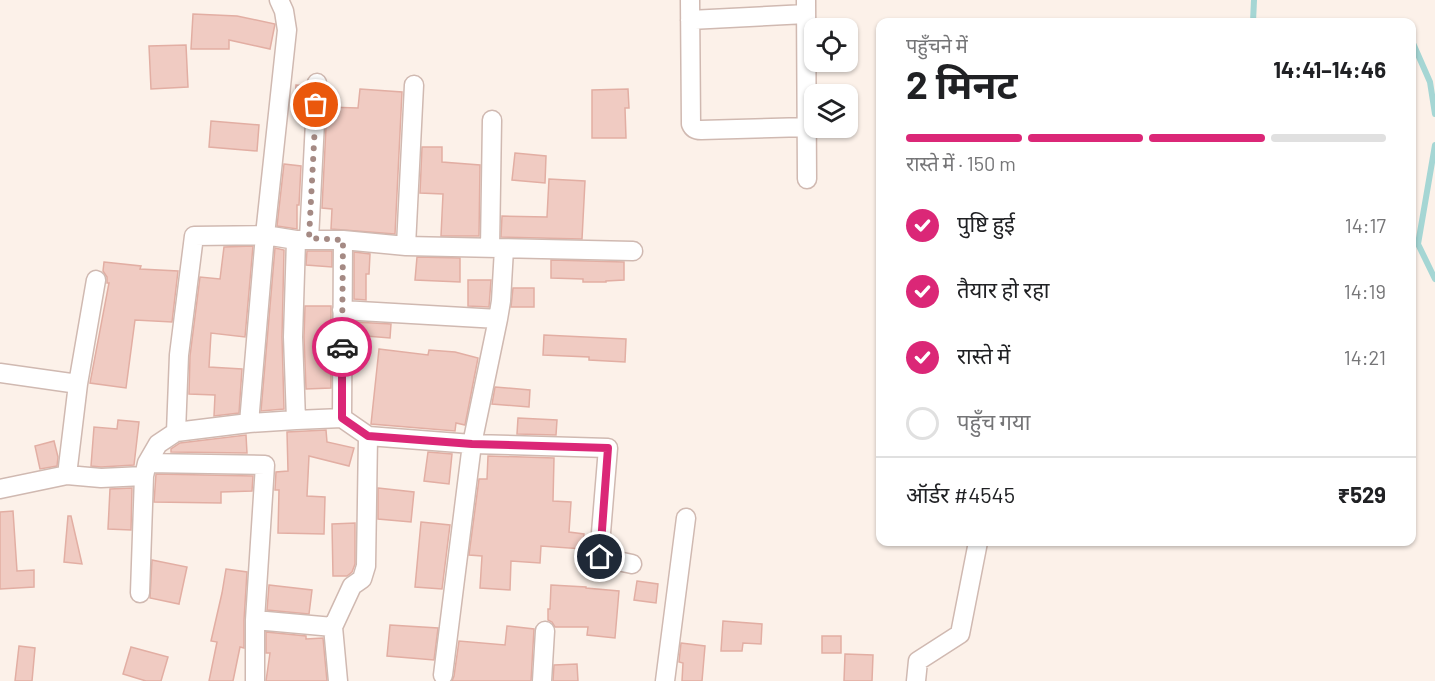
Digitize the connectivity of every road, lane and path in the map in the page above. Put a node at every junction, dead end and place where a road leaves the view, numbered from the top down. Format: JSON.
{"nodes":[{"id":1,"x":279,"y":0,"type":"edge"},
{"id":2,"x":690,"y":0,"type":"edge"},
{"id":3,"x":806,"y":7,"type":"edge"},
{"id":4,"x":690,"y":20,"type":"junction"},
{"id":5,"x":317,"y":83,"type":"dead end"},
{"id":6,"x":807,"y":84,"type":"edge"},
{"id":7,"x":414,"y":85,"type":"dead end"},
{"id":8,"x":492,"y":120,"type":"dead end"},
{"id":9,"x":804,"y":126,"type":"edge"},
{"id":10,"x":807,"y":138,"type":"edge"},
{"id":11,"x":807,"y":179,"type":"dead end"},
{"id":12,"x":264,"y":236,"type":"junction"},
{"id":13,"x":303,"y":239,"type":"junction"},
{"id":14,"x":343,"y":240,"type":"junction"},
{"id":15,"x":406,"y":246,"type":"junction"},
{"id":16,"x":497,"y":249,"type":"junction"},
{"id":17,"x":633,"y":250,"type":"dead end"},
{"id":18,"x":96,"y":280,"type":"dead end"},
{"id":19,"x":342,"y":310,"type":"junction"},
{"id":20,"x":498,"y":319,"type":"junction"},
{"id":21,"x":0,"y":372,"type":"edge"},
{"id":22,"x":78,"y":384,"type":"junction"},
{"id":23,"x":342,"y":418,"type":"junction"},
{"id":24,"x":296,"y":420,"type":"junction"},
{"id":25,"x":249,"y":423,"type":"junction"},
{"id":26,"x":176,"y":432,"type":"junction"},
{"id":27,"x":368,"y":436,"type":"junction"},
{"id":28,"x":472,"y":444,"type":"junction"},
{"id":29,"x":145,"y":469,"type":"junction"},
{"id":30,"x":67,"y":475,"type":"junction"},
{"id":31,"x":0,"y":489,"type":"edge"},
{"id":32,"x":686,"y":518,"type":"dead end"},
{"id":33,"x":977,"y":546,"type":"edge"},
{"id":34,"x":632,"y":564,"type":"dead end"},
{"id":35,"x":140,"y":593,"type":"dead end"},
{"id":36,"x":255,"y":620,"type":"junction"},
{"id":37,"x":333,"y":627,"type":"junction"},
{"id":38,"x":544,"y":631,"type":"dead end"},
{"id":39,"x":443,"y":675,"type":"dead end"},
{"id":40,"x":255,"y":681,"type":"edge"},
{"id":41,"x":338,"y":681,"type":"edge"},
{"id":42,"x":542,"y":681,"type":"edge"},
{"id":43,"x":665,"y":681,"type":"edge"},
{"id":44,"x":916,"y":681,"type":"edge"}],
"edges":[{"from":1,"to":12,"type":"street"},
{"from":2,"to":4,"type":"street"},
{"from":3,"to":4,"type":"street"},
{"from":3,"to":6,"type":"street"},
{"from":4,"to":9,"type":"street"},
{"from":5,"to":13,"type":"street"},
{"from":7,"to":15,"type":"street"},
{"from":8,"to":16,"type":"street"},
{"from":10,"to":11,"type":"street"},
{"from":12,"to":13,"type":"street"},
{"from":12,"to":25,"type":"street"},
{"from":12,"to":26,"type":"street"},
{"from":13,"to":14,"type":"street"},
{"from":13,"to":24,"type":"street"},
{"from":14,"to":15,"type":"street"},
{"from":14,"to":19,"type":"street"},
{"from":15,"to":16,"type":"street"},
{"from":16,"to":17,"type":"street"},
{"from":16,"to":20,"type":"street"},
{"from":18,"to":22,"type":"street"},
{"from":19,"to":20,"type":"street"},
{"from":19,"to":23,"type":"street"},
{"from":20,"to":28,"type":"street"},
{"from":21,"to":22,"type":"street"},
{"from":22,"to":30,"type":"street"},
{"from":23,"to":24,"type":"street"},
{"from":23,"to":27,"type":"street"},
{"from":24,"to":25,"type":"street"},
{"from":25,"to":26,"type":"street"},
{"from":26,"to":29,"type":"street"},
{"from":27,"to":28,"type":"street"},
{"from":27,"to":37,"type":"street"},
{"from":28,"to":34,"type":"street"},
{"from":28,"to":39,"type":"street"},
{"from":29,"to":30,"type":"street"},
{"from":29,"to":35,"type":"street"},
{"from":29,"to":36,"type":"street"},
{"from":30,"to":31,"type":"street"},
{"from":32,"to":43,"type":"street"},
{"from":33,"to":44,"type":"street"},
{"from":36,"to":37,"type":"street"},
{"from":36,"to":40,"type":"street"},
{"from":37,"to":41,"type":"street"},
{"from":38,"to":42,"type":"street"}]}
